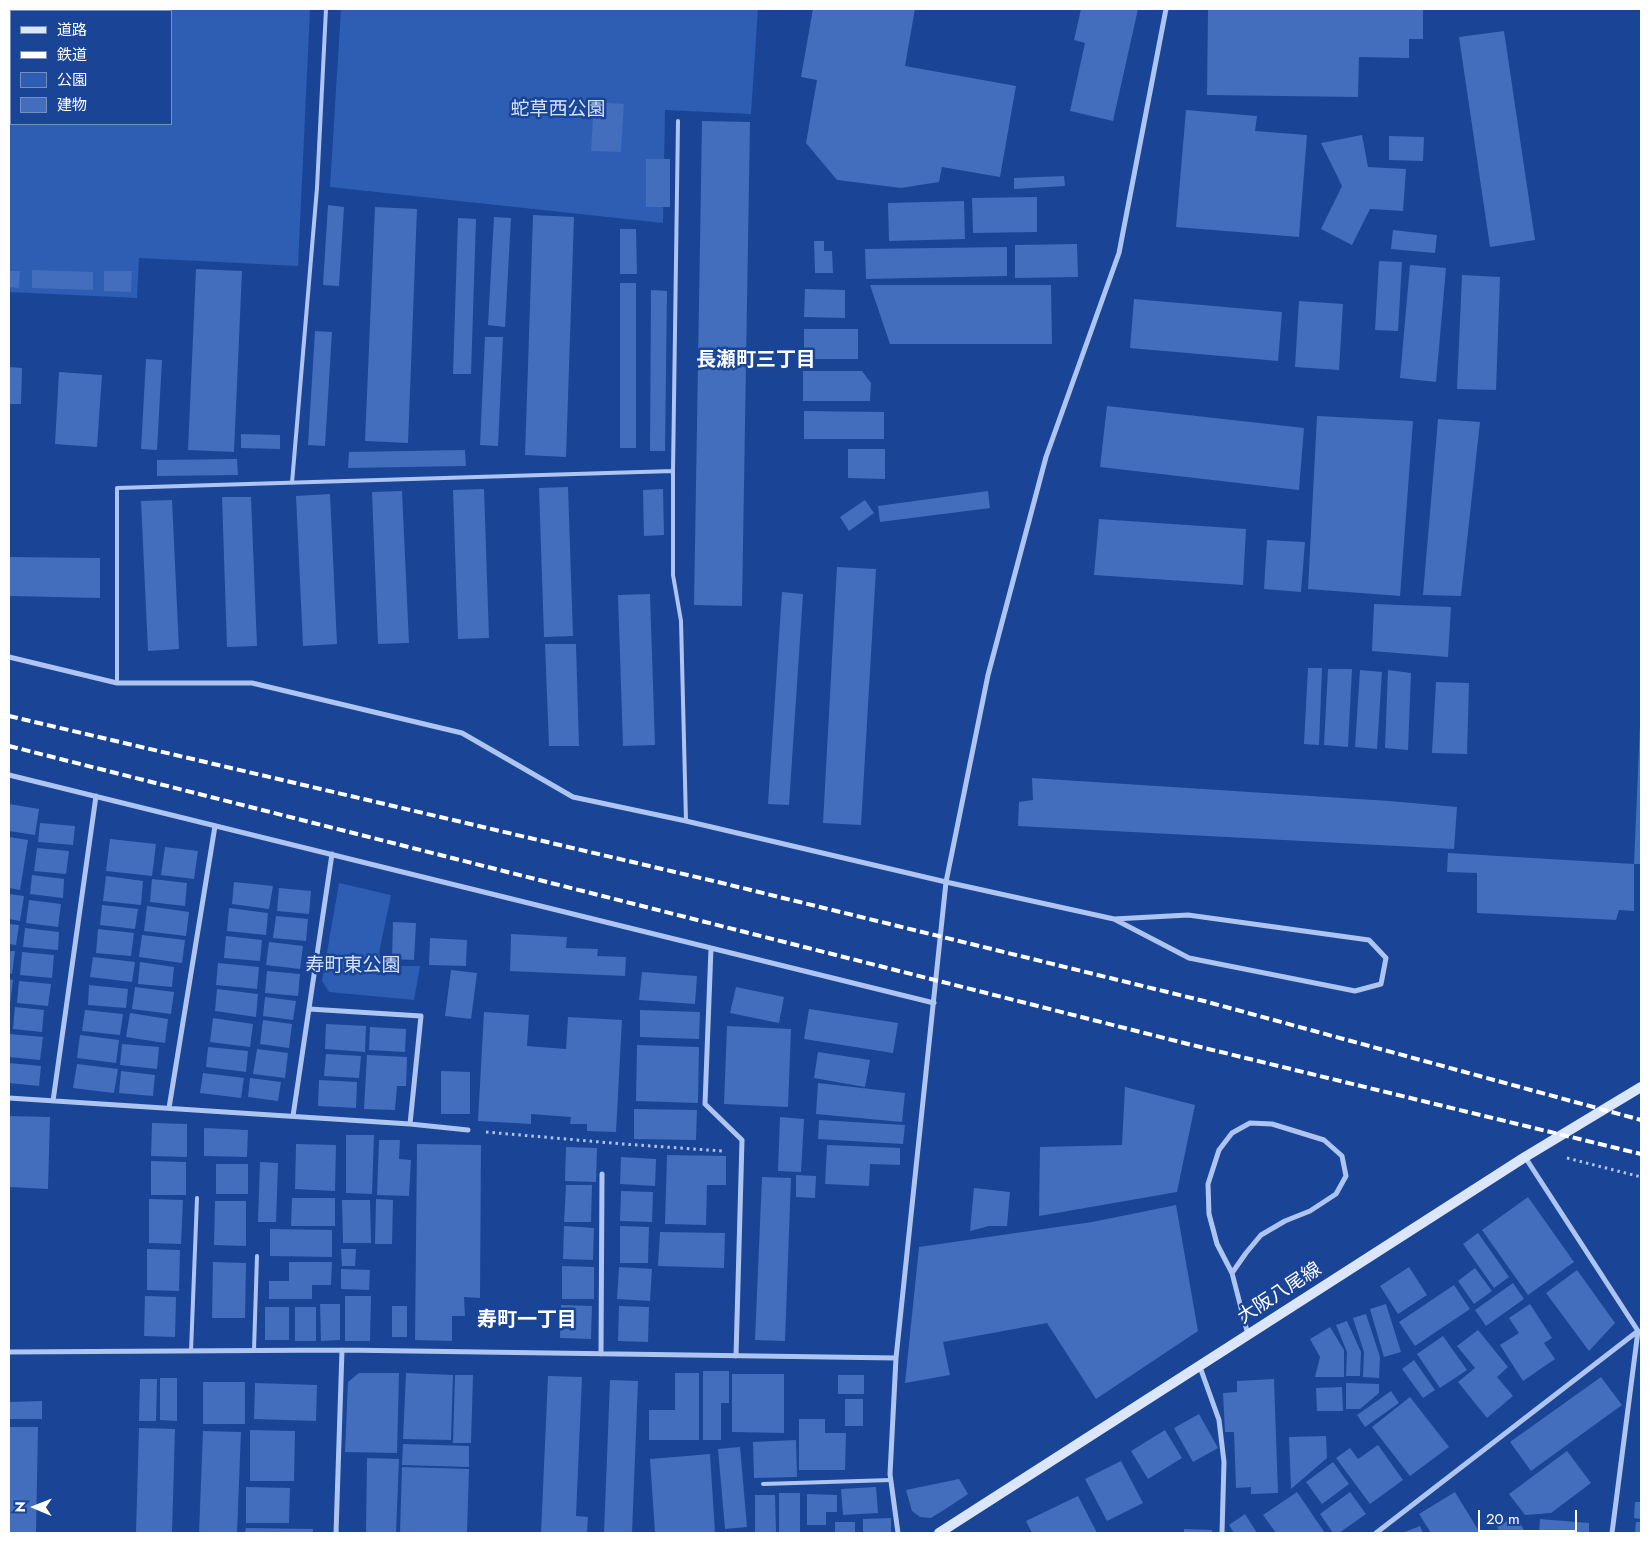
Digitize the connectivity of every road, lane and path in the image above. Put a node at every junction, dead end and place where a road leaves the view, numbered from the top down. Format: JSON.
{"nodes":[{"id":1,"x":326,"y":9,"type":"edge"},
{"id":2,"x":1166,"y":9,"type":"edge"},
{"id":3,"x":678,"y":121,"type":"dead end"},
{"id":4,"x":673,"y":471,"type":"junction"},
{"id":5,"x":292,"y":483,"type":"junction"},
{"id":6,"x":9,"y":657,"type":"edge"},
{"id":7,"x":117,"y":683,"type":"junction"},
{"id":8,"x":9,"y":775,"type":"edge"},
{"id":9,"x":96,"y":796,"type":"junction"},
{"id":10,"x":686,"y":821,"type":"junction"},
{"id":11,"x":215,"y":826,"type":"junction"},
{"id":12,"x":332,"y":854,"type":"junction"},
{"id":13,"x":946,"y":882,"type":"junction"},
{"id":14,"x":1114,"y":919,"type":"junction"},
{"id":15,"x":710,"y":948,"type":"junction"},
{"id":16,"x":934,"y":1003,"type":"junction"},
{"id":17,"x":309,"y":1009,"type":"junction"},
{"id":18,"x":1638,"y":1092,"type":"edge"},
{"id":19,"x":9,"y":1098,"type":"edge"},
{"id":20,"x":53,"y":1101,"type":"junction"},
{"id":21,"x":169,"y":1108,"type":"junction"},
{"id":22,"x":293,"y":1116,"type":"junction"},
{"id":23,"x":410,"y":1124,"type":"junction"},
{"id":24,"x":468,"y":1130,"type":"joint"},
{"id":25,"x":1537,"y":1150,"type":"junction"},
{"id":26,"x":742,"y":1153,"type":"junction"},
{"id":27,"x":1524,"y":1157,"type":"junction"},
{"id":28,"x":602,"y":1174,"type":"dead end"},
{"id":29,"x":1641,"y":1177,"type":"edge"},
{"id":30,"x":197,"y":1198,"type":"dead end"},
{"id":31,"x":257,"y":1256,"type":"dead end"},
{"id":32,"x":1232,"y":1273,"type":"junction"},
{"id":33,"x":1638,"y":1331,"type":"junction"},
{"id":34,"x":1248,"y":1335,"type":"junction"},
{"id":35,"x":254,"y":1350,"type":"junction"},
{"id":36,"x":342,"y":1350,"type":"junction"},
{"id":37,"x":190,"y":1351,"type":"junction"},
{"id":38,"x":9,"y":1352,"type":"edge"},
{"id":39,"x":601,"y":1354,"type":"junction"},
{"id":40,"x":736,"y":1356,"type":"junction"},
{"id":41,"x":896,"y":1358,"type":"junction"},
{"id":42,"x":1200,"y":1367,"type":"junction"},
{"id":43,"x":891,"y":1480,"type":"junction"},
{"id":44,"x":763,"y":1484,"type":"dead end"},
{"id":45,"x":336,"y":1533,"type":"edge"},
{"id":46,"x":898,"y":1533,"type":"edge"},
{"id":47,"x":939,"y":1533,"type":"edge"},
{"id":48,"x":1222,"y":1533,"type":"edge"},
{"id":49,"x":1376,"y":1533,"type":"edge"},
{"id":50,"x":1612,"y":1533,"type":"edge"}],
"edges":[{"from":1,"to":5,"type":"lane"},
{"from":2,"to":13,"type":"street"},
{"from":3,"to":4,"type":"lane"},
{"from":4,"to":5,"type":"lane"},
{"from":4,"to":10,"type":"lane"},
{"from":5,"to":7,"type":"lane"},
{"from":6,"to":7,"type":"street"},
{"from":7,"to":10,"type":"street"},
{"from":8,"to":9,"type":"street"},
{"from":9,"to":11,"type":"street"},
{"from":9,"to":20,"type":"street"},
{"from":10,"to":13,"type":"street"},
{"from":11,"to":12,"type":"street"},
{"from":11,"to":21,"type":"street"},
{"from":12,"to":15,"type":"street"},
{"from":12,"to":17,"type":"street"},
{"from":13,"to":14,"type":"street"},
{"from":13,"to":16,"type":"street"},
{"from":14,"to":14,"type":"street"},
{"from":15,"to":16,"type":"street"},
{"from":15,"to":26,"type":"street"},
{"from":16,"to":41,"type":"street"},
{"from":17,"to":22,"type":"street"},
{"from":17,"to":23,"type":"street"},
{"from":18,"to":25,"type":"main road","name":"大阪八尾線"},
{"from":19,"to":20,"type":"street"},
{"from":20,"to":21,"type":"street"},
{"from":21,"to":22,"type":"street"},
{"from":22,"to":23,"type":"street"},
{"from":23,"to":24,"type":"street"},
{"from":24,"to":26,"type":"path"},
{"from":25,"to":27,"type":"main road","name":"大阪八尾線"},
{"from":25,"to":29,"type":"path"},
{"from":26,"to":40,"type":"street"},
{"from":27,"to":33,"type":"street"},
{"from":27,"to":34,"type":"main road","name":"大阪八尾線"},
{"from":28,"to":39,"type":"street"},
{"from":30,"to":37,"type":"lane"},
{"from":31,"to":35,"type":"lane"},
{"from":32,"to":32,"type":"street"},
{"from":32,"to":34,"type":"street"},
{"from":33,"to":49,"type":"street"},
{"from":33,"to":50,"type":"street"},
{"from":34,"to":42,"type":"main road","name":"大阪八尾線"},
{"from":35,"to":36,"type":"street"},
{"from":35,"to":37,"type":"street"},
{"from":36,"to":39,"type":"street"},
{"from":36,"to":45,"type":"street"},
{"from":37,"to":38,"type":"street"},
{"from":39,"to":40,"type":"street"},
{"from":40,"to":41,"type":"street"},
{"from":41,"to":43,"type":"street"},
{"from":42,"to":47,"type":"main road","name":"大阪八尾線"},
{"from":42,"to":48,"type":"street"},
{"from":43,"to":44,"type":"lane"},
{"from":43,"to":46,"type":"street"}]}
